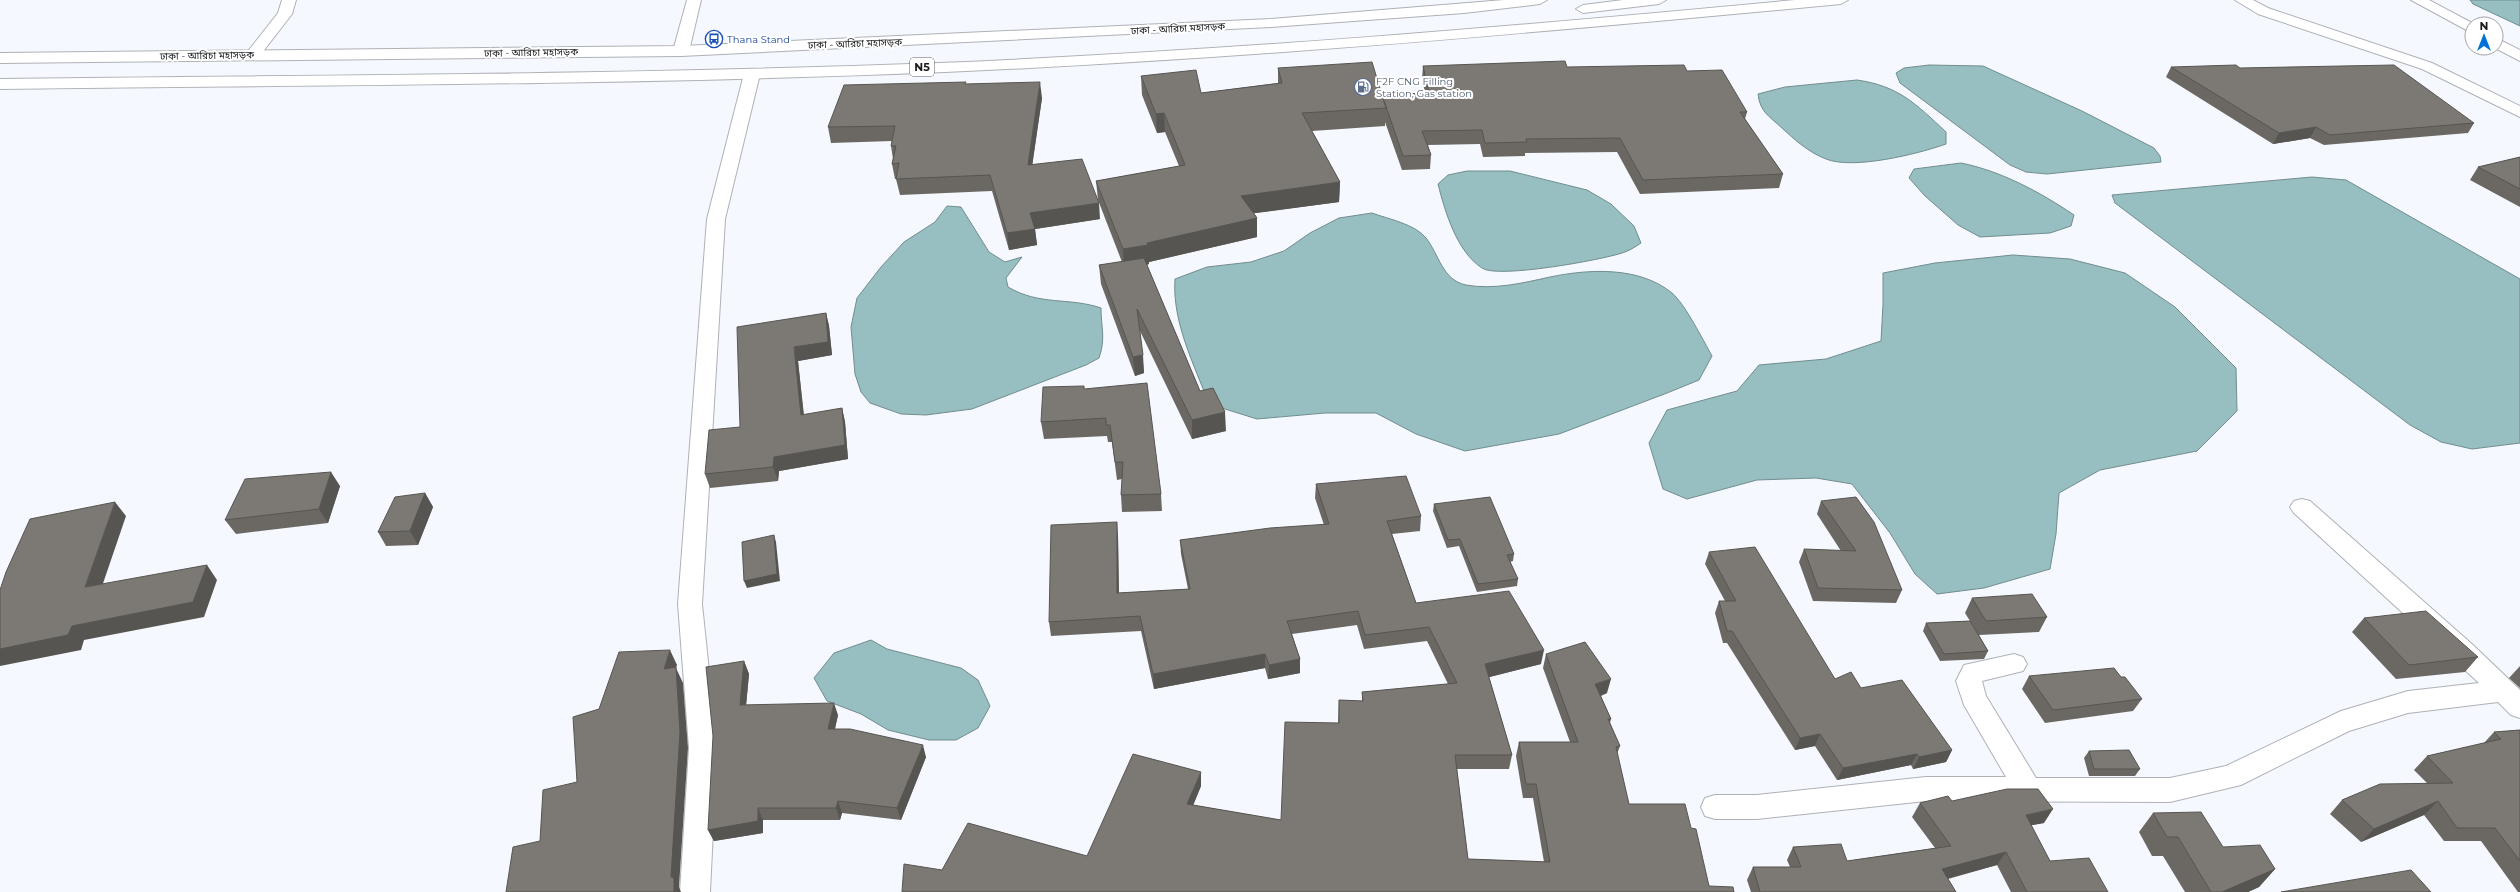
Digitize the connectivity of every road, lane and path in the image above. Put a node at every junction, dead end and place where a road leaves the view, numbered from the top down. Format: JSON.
{"nodes":[{"id":1,"x":289,"y":0,"type":"edge"},
{"id":2,"x":694,"y":0,"type":"edge"},
{"id":3,"x":1540,"y":0,"type":"edge"},
{"id":4,"x":1659,"y":0,"type":"edge"},
{"id":5,"x":1841,"y":0,"type":"edge"},
{"id":6,"x":2242,"y":0,"type":"edge"},
{"id":7,"x":2418,"y":0,"type":"edge"},
{"id":8,"x":2464,"y":25,"type":"edge"},
{"id":9,"x":2504,"y":47,"type":"edge"},
{"id":10,"x":681,"y":51,"type":"junction"},
{"id":11,"x":253,"y":55,"type":"junction"},
{"id":12,"x":2520,"y":56,"type":"edge"},
{"id":13,"x":0,"y":58,"type":"edge"},
{"id":14,"x":0,"y":71,"type":"edge"},
{"id":15,"x":752,"y":74,"type":"junction"},
{"id":16,"x":0,"y":84,"type":"edge"},
{"id":17,"x":2520,"y":112,"type":"edge"},
{"id":18,"x":2302,"y":507,"type":"dead end"},
{"id":19,"x":2014,"y":664,"type":"dead end"},
{"id":20,"x":2512,"y":699,"type":"edge"},
{"id":21,"x":2028,"y":789,"type":"junction"},
{"id":22,"x":1715,"y":807,"type":"dead end"},
{"id":23,"x":695,"y":892,"type":"edge"}],
"edges":[{"from":1,"to":11,"type":"main road"},
{"from":2,"to":10,"type":"main road"},
{"from":3,"to":10,"type":"main road","name":"ঢাকা - আরিচা মহাসড়ক","number":"N5"},
{"from":4,"to":14,"type":"main road","number":"N5"},
{"from":5,"to":15,"type":"main road","number":"N5"},
{"from":6,"to":17,"type":"main road"},
{"from":7,"to":8,"type":"main road"},
{"from":9,"to":12,"type":"main road"},
{"from":10,"to":11,"type":"main road","name":"ঢাকা - আরিচা মহাসড়ক","number":"N5"},
{"from":11,"to":13,"type":"main road","name":"ঢাকা - আরিচা মহাসড়ক","number":"N5"},
{"from":15,"to":16,"type":"main road","number":"N5"},
{"from":15,"to":23,"type":"main road"},
{"from":18,"to":20,"type":"main road"},
{"from":19,"to":21,"type":"main road"},
{"from":20,"to":21,"type":"main road"},
{"from":21,"to":22,"type":"main road"}]}
